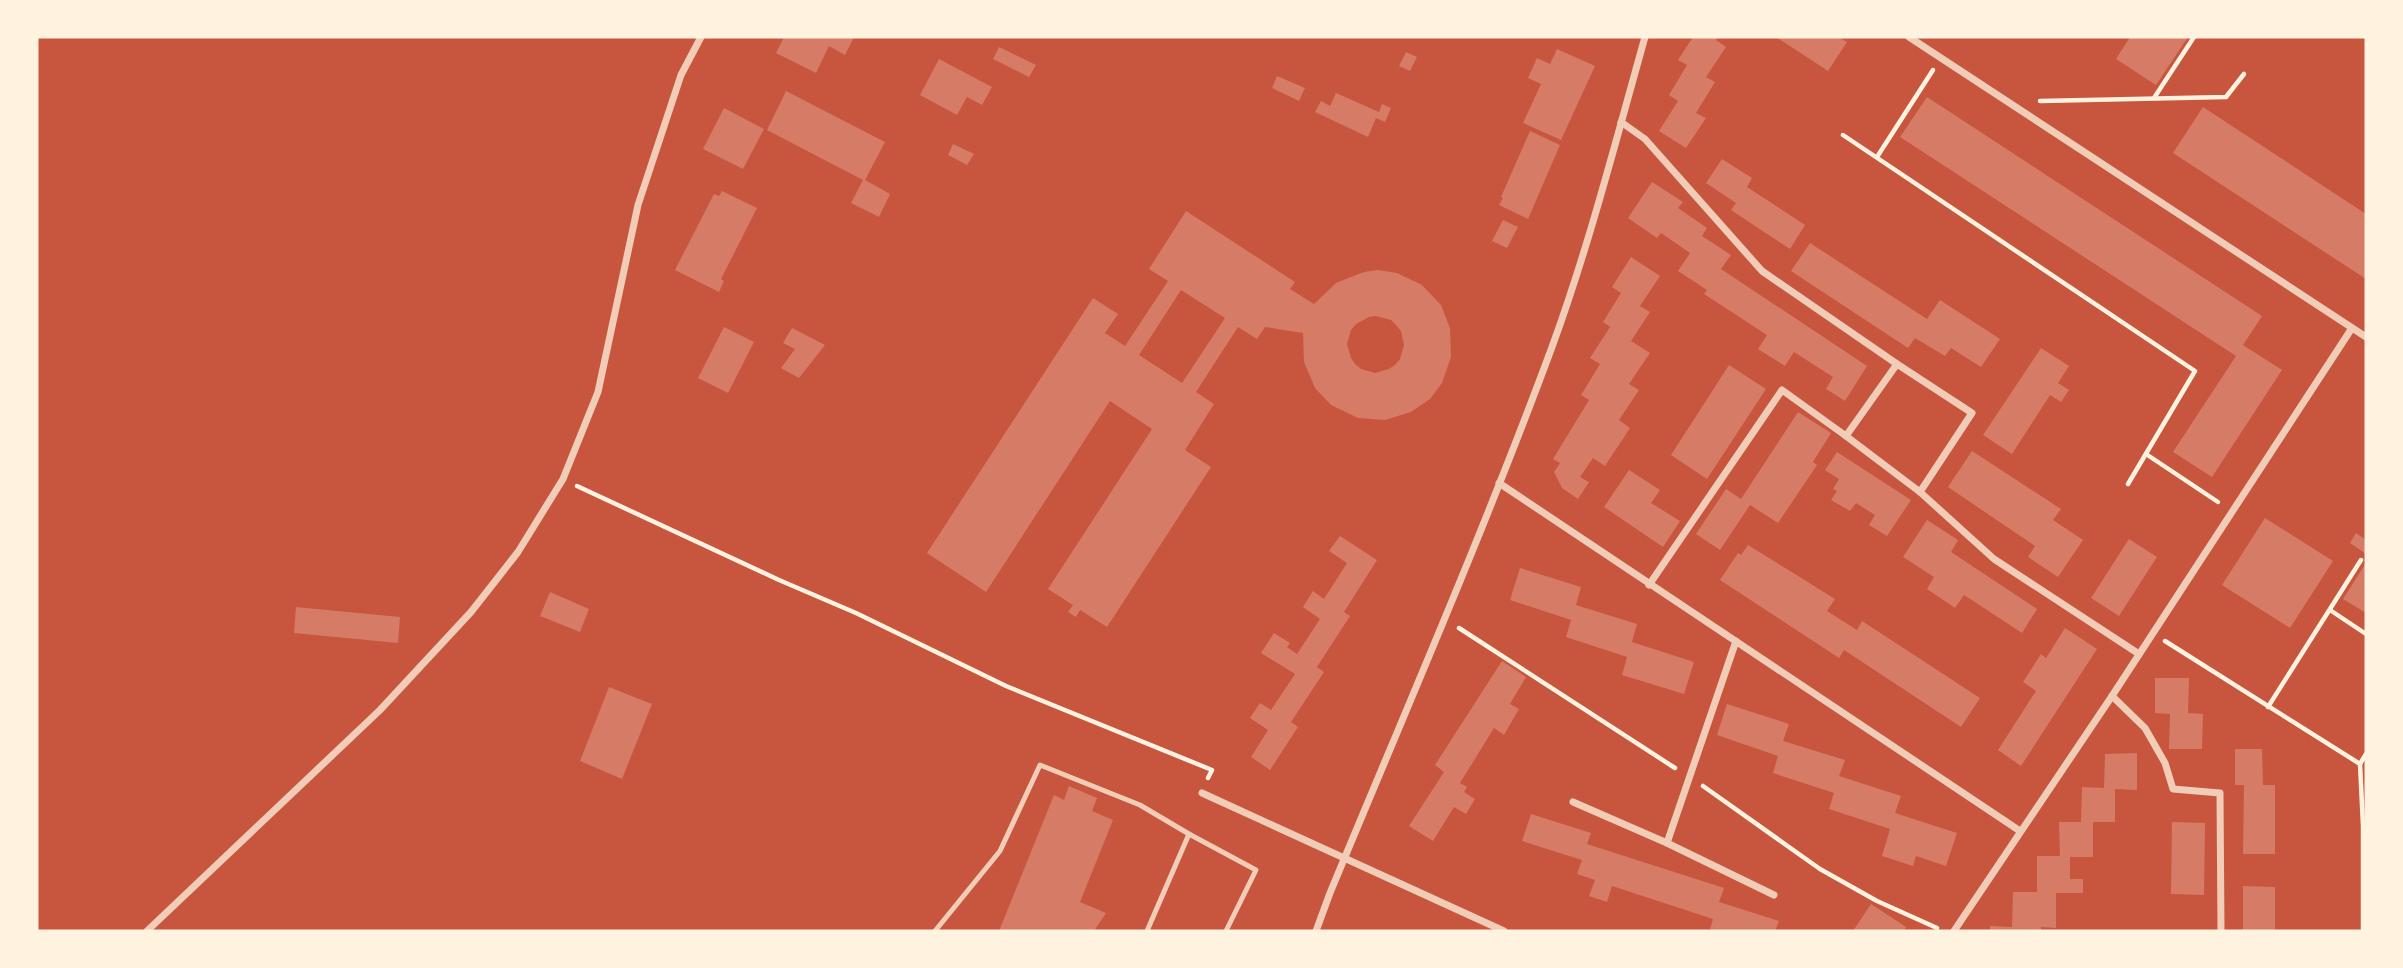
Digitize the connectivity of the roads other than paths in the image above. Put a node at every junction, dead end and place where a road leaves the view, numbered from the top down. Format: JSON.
{"nodes":[{"id":1,"x":701,"y":37,"type":"edge"},
{"id":2,"x":1645,"y":37,"type":"edge"},
{"id":3,"x":1909,"y":37,"type":"edge"},
{"id":4,"x":1621,"y":122,"type":"junction"},
{"id":5,"x":2352,"y":328,"type":"junction"},
{"id":6,"x":2366,"y":337,"type":"edge"},
{"id":7,"x":1896,"y":364,"type":"junction"},
{"id":8,"x":1846,"y":436,"type":"junction"},
{"id":9,"x":1499,"y":483,"type":"junction"},
{"id":10,"x":1920,"y":492,"type":"junction"},
{"id":11,"x":1649,"y":585,"type":"junction"},
{"id":12,"x":1736,"y":641,"type":"junction"},
{"id":13,"x":2139,"y":654,"type":"junction"},
{"id":14,"x":2112,"y":696,"type":"junction"},
{"id":15,"x":1202,"y":793,"type":"road end"},
{"id":16,"x":1573,"y":802,"type":"dead end"},
{"id":17,"x":2020,"y":831,"type":"junction"},
{"id":18,"x":1189,"y":834,"type":"junction"},
{"id":19,"x":1667,"y":843,"type":"junction"},
{"id":20,"x":1345,"y":857,"type":"junction"},
{"id":21,"x":1773,"y":895,"type":"dead end"},
{"id":22,"x":147,"y":931,"type":"edge"},
{"id":23,"x":935,"y":931,"type":"edge"},
{"id":24,"x":1147,"y":931,"type":"edge"},
{"id":25,"x":1226,"y":931,"type":"edge"},
{"id":26,"x":1316,"y":931,"type":"edge"},
{"id":27,"x":1504,"y":931,"type":"edge"},
{"id":28,"x":1954,"y":931,"type":"edge"},
{"id":29,"x":2221,"y":931,"type":"edge"}],
"edges":[{"from":1,"to":22,"type":"street"},
{"from":2,"to":4,"type":"street"},
{"from":3,"to":5,"type":"street"},
{"from":4,"to":7,"type":"street"},
{"from":4,"to":9,"type":"street"},
{"from":5,"to":6,"type":"street"},
{"from":5,"to":13,"type":"street"},
{"from":7,"to":8,"type":"street"},
{"from":7,"to":10,"type":"street"},
{"from":8,"to":10,"type":"street"},
{"from":8,"to":11,"type":"street"},
{"from":9,"to":11,"type":"street"},
{"from":9,"to":20,"type":"street"},
{"from":10,"to":13,"type":"street"},
{"from":11,"to":12,"type":"street"},
{"from":12,"to":17,"type":"street"},
{"from":12,"to":19,"type":"street"},
{"from":13,"to":14,"type":"street"},
{"from":14,"to":17,"type":"street"},
{"from":14,"to":29,"type":"street"},
{"from":15,"to":20,"type":"street"},
{"from":16,"to":19,"type":"street"},
{"from":17,"to":28,"type":"street"},
{"from":18,"to":23,"type":"lane"},
{"from":18,"to":24,"type":"lane"},
{"from":18,"to":25,"type":"lane"},
{"from":19,"to":21,"type":"street"},
{"from":20,"to":26,"type":"street"},
{"from":20,"to":27,"type":"street"}]}
